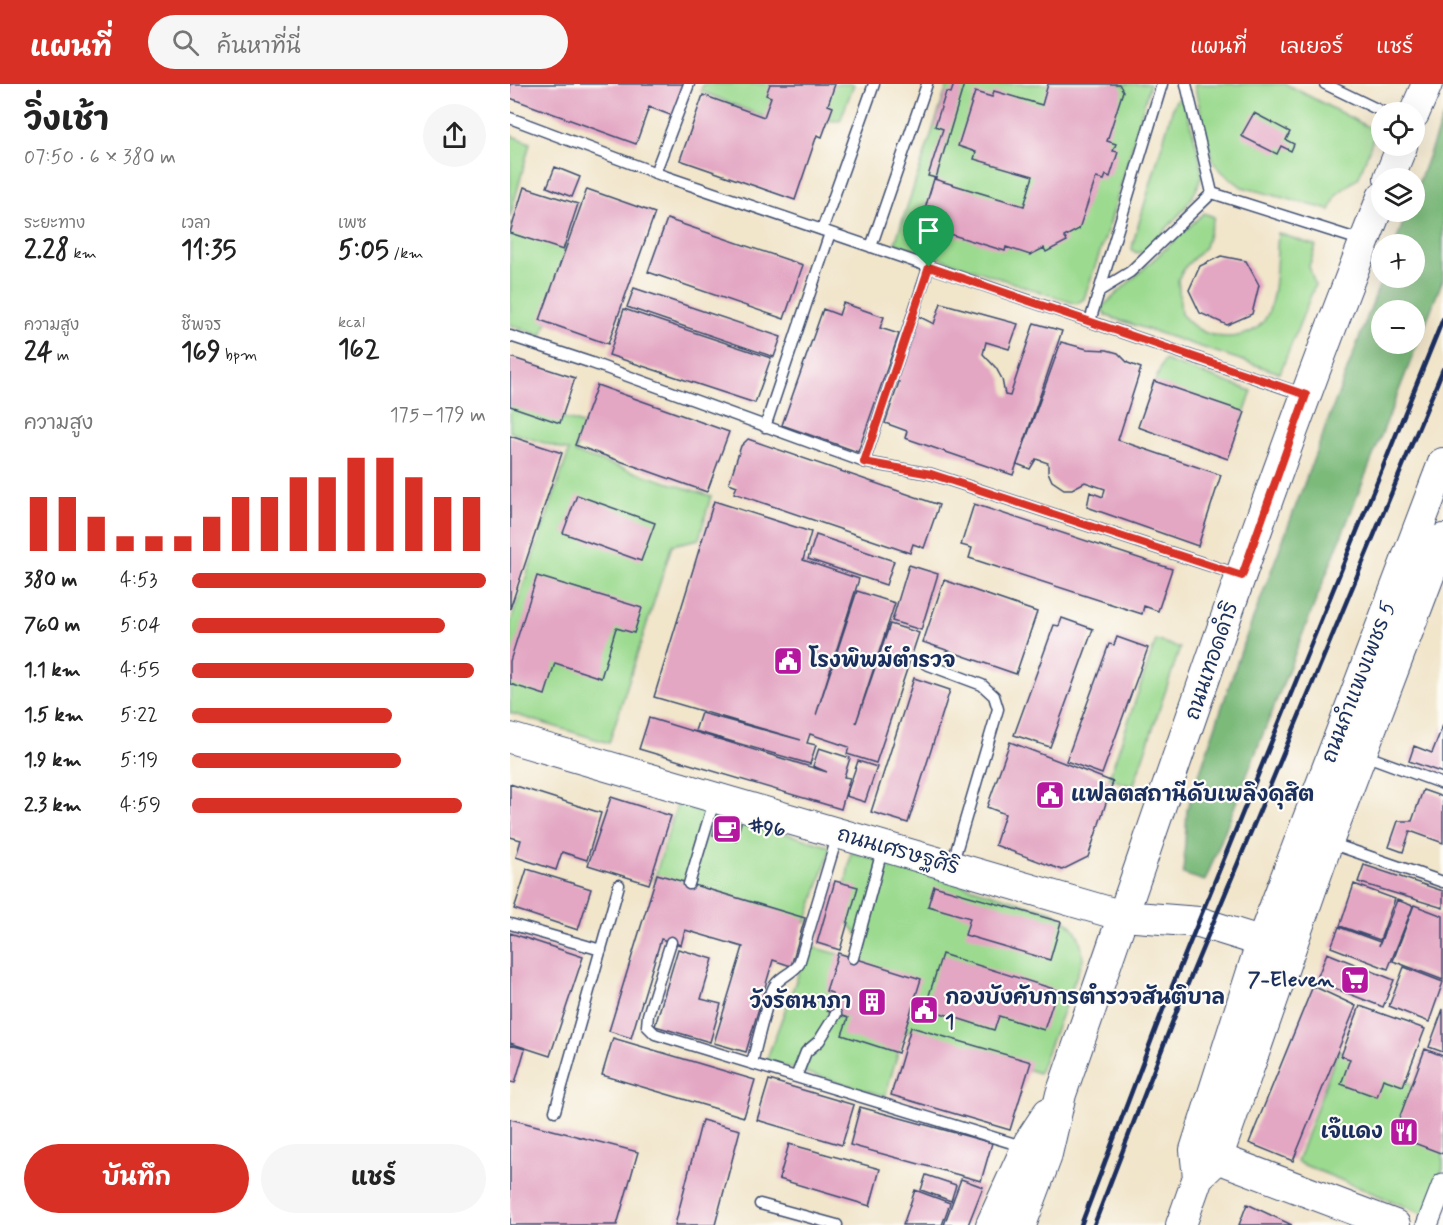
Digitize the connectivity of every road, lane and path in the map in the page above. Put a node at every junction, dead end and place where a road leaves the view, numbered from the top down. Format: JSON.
{"nodes":[{"id":1,"x":689,"y":84,"type":"edge"},
{"id":2,"x":874,"y":84,"type":"edge"},
{"id":3,"x":927,"y":84,"type":"edge"},
{"id":4,"x":1162,"y":84,"type":"edge"},
{"id":5,"x":1186,"y":84,"type":"edge"},
{"id":6,"x":1427,"y":84,"type":"edge"},
{"id":7,"x":1330,"y":85,"type":"edge"},
{"id":8,"x":1419,"y":102,"type":"edge"},
{"id":9,"x":1371,"y":106,"type":"edge"},
{"id":10,"x":510,"y":118,"type":"edge"},
{"id":11,"x":655,"y":173,"type":"junction"},
{"id":12,"x":1212,"y":194,"type":"junction"},
{"id":13,"x":1372,"y":222,"type":"edge"},
{"id":14,"x":826,"y":232,"type":"junction"},
{"id":15,"x":1364,"y":242,"type":"junction"},
{"id":16,"x":872,"y":247,"type":"junction"},
{"id":17,"x":929,"y":267,"type":"junction"},
{"id":18,"x":1099,"y":291,"type":"junction"},
{"id":19,"x":1090,"y":321,"type":"junction"},
{"id":20,"x":510,"y":336,"type":"edge"},
{"id":21,"x":1306,"y":395,"type":"junction"},
{"id":22,"x":765,"y":427,"type":"junction"},
{"id":23,"x":864,"y":462,"type":"junction"},
{"id":24,"x":1443,"y":463,"type":"edge"},
{"id":25,"x":1443,"y":538,"type":"edge"},
{"id":26,"x":1242,"y":576,"type":"junction"},
{"id":27,"x":926,"y":664,"type":"dead end"},
{"id":28,"x":510,"y":738,"type":"edge"},
{"id":29,"x":1361,"y":754,"type":"junction"},
{"id":30,"x":1443,"y":784,"type":"edge"},
{"id":31,"x":715,"y":798,"type":"junction"},
{"id":32,"x":838,"y":834,"type":"junction"},
{"id":33,"x":1328,"y":842,"type":"junction"},
{"id":34,"x":884,"y":847,"type":"junction"},
{"id":35,"x":951,"y":867,"type":"junction"},
{"id":36,"x":1443,"y":882,"type":"edge"},
{"id":37,"x":688,"y":884,"type":"dead end"},
{"id":38,"x":619,"y":885,"type":"dead end"},
{"id":39,"x":1123,"y":916,"type":"junction"},
{"id":40,"x":510,"y":924,"type":"edge"},
{"id":41,"x":671,"y":942,"type":"dead end"},
{"id":42,"x":1275,"y":945,"type":"junction"},
{"id":43,"x":601,"y":950,"type":"junction"},
{"id":44,"x":853,"y":958,"type":"dead end"},
{"id":45,"x":836,"y":1014,"type":"dead end"},
{"id":46,"x":752,"y":1063,"type":"junction"},
{"id":47,"x":796,"y":1077,"type":"junction"},
{"id":48,"x":1061,"y":1094,"type":"junction"},
{"id":49,"x":555,"y":1111,"type":"dead end"},
{"id":50,"x":1027,"y":1148,"type":"junction"},
{"id":51,"x":1203,"y":1162,"type":"junction"},
{"id":52,"x":1443,"y":1184,"type":"edge"},
{"id":53,"x":760,"y":1204,"type":"dead end"},
{"id":54,"x":837,"y":1225,"type":"edge"},
{"id":55,"x":991,"y":1225,"type":"edge"},
{"id":56,"x":1020,"y":1225,"type":"edge"},
{"id":57,"x":1181,"y":1225,"type":"edge"},
{"id":58,"x":1395,"y":1225,"type":"edge"},
{"id":59,"x":1427,"y":1225,"type":"edge"}],
"edges":[{"from":1,"to":11,"type":"lane"},
{"from":2,"to":14,"type":"lane"},
{"from":3,"to":16,"type":"lane"},
{"from":4,"to":18,"type":"lane"},
{"from":5,"to":12,"type":"lane"},
{"from":6,"to":8,"type":"street"},
{"from":7,"to":9,"type":"lane"},
{"from":10,"to":11,"type":"lane"},
{"from":11,"to":14,"type":"lane"},
{"from":12,"to":15,"type":"lane"},
{"from":12,"to":18,"type":"lane"},
{"from":13,"to":15,"type":"street","name":"ถนนเทอดดำริ"},
{"from":14,"to":16,"type":"lane"},
{"from":14,"to":22,"type":"lane"},
{"from":15,"to":21,"type":"street","name":"ถนนเทอดดำริ"},
{"from":16,"to":17,"type":"lane"},
{"from":17,"to":19,"type":"lane"},
{"from":17,"to":23,"type":"lane"},
{"from":18,"to":19,"type":"lane"},
{"from":19,"to":21,"type":"lane"},
{"from":20,"to":22,"type":"lane"},
{"from":21,"to":26,"type":"street","name":"ถนนเทอดดำริ"},
{"from":22,"to":23,"type":"lane"},
{"from":23,"to":26,"type":"lane"},
{"from":24,"to":42,"type":"street","name":"ถนนกำแพงเพชร 5"},
{"from":25,"to":29,"type":"street","name":"ถนนกำแพงเพชร 5"},
{"from":26,"to":39,"type":"street","name":"ถนนเทอดดำริ"},
{"from":27,"to":35,"type":"lane"},
{"from":28,"to":31,"type":"street","name":"ถนนเศรษฐศิริ"},
{"from":29,"to":30,"type":"lane"},
{"from":29,"to":33,"type":"street","name":"ถนนกำแพงเพชร 5"},
{"from":31,"to":32,"type":"street","name":"ถนนเศรษฐศิริ"},
{"from":31,"to":37,"type":"lane"},
{"from":32,"to":34,"type":"street","name":"ถนนเศรษฐศิริ"},
{"from":32,"to":46,"type":"lane"},
{"from":33,"to":36,"type":"lane"},
{"from":33,"to":42,"type":"street","name":"ถนนกำแพงเพชร 5"},
{"from":34,"to":35,"type":"street","name":"ถนนเศรษฐศิริ"},
{"from":34,"to":44,"type":"lane"},
{"from":35,"to":39,"type":"street","name":"ถนนเศรษฐศิริ"},
{"from":38,"to":43,"type":"lane"},
{"from":39,"to":42,"type":"street","name":"ถนนเศรษฐศิริ"},
{"from":39,"to":48,"type":"street","name":"ถนนเทอดดำริ"},
{"from":40,"to":43,"type":"lane"},
{"from":41,"to":46,"type":"lane"},
{"from":42,"to":51,"type":"street","name":"ถนนกำแพงเพชร 5"},
{"from":43,"to":49,"type":"lane"},
{"from":45,"to":47,"type":"lane"},
{"from":46,"to":47,"type":"lane"},
{"from":47,"to":50,"type":"lane"},
{"from":48,"to":50,"type":"street","name":"ถนนเทอดดำริ"},
{"from":48,"to":56,"type":"street","name":"ถนนเทอดดำริ"},
{"from":50,"to":55,"type":"street","name":"ถนนเทอดดำริ"},
{"from":51,"to":57,"type":"street","name":"ถนนกำแพงเพชร 5"},
{"from":51,"to":58,"type":"street"},
{"from":52,"to":59,"type":"street"},
{"from":53,"to":54,"type":"lane"}]}
